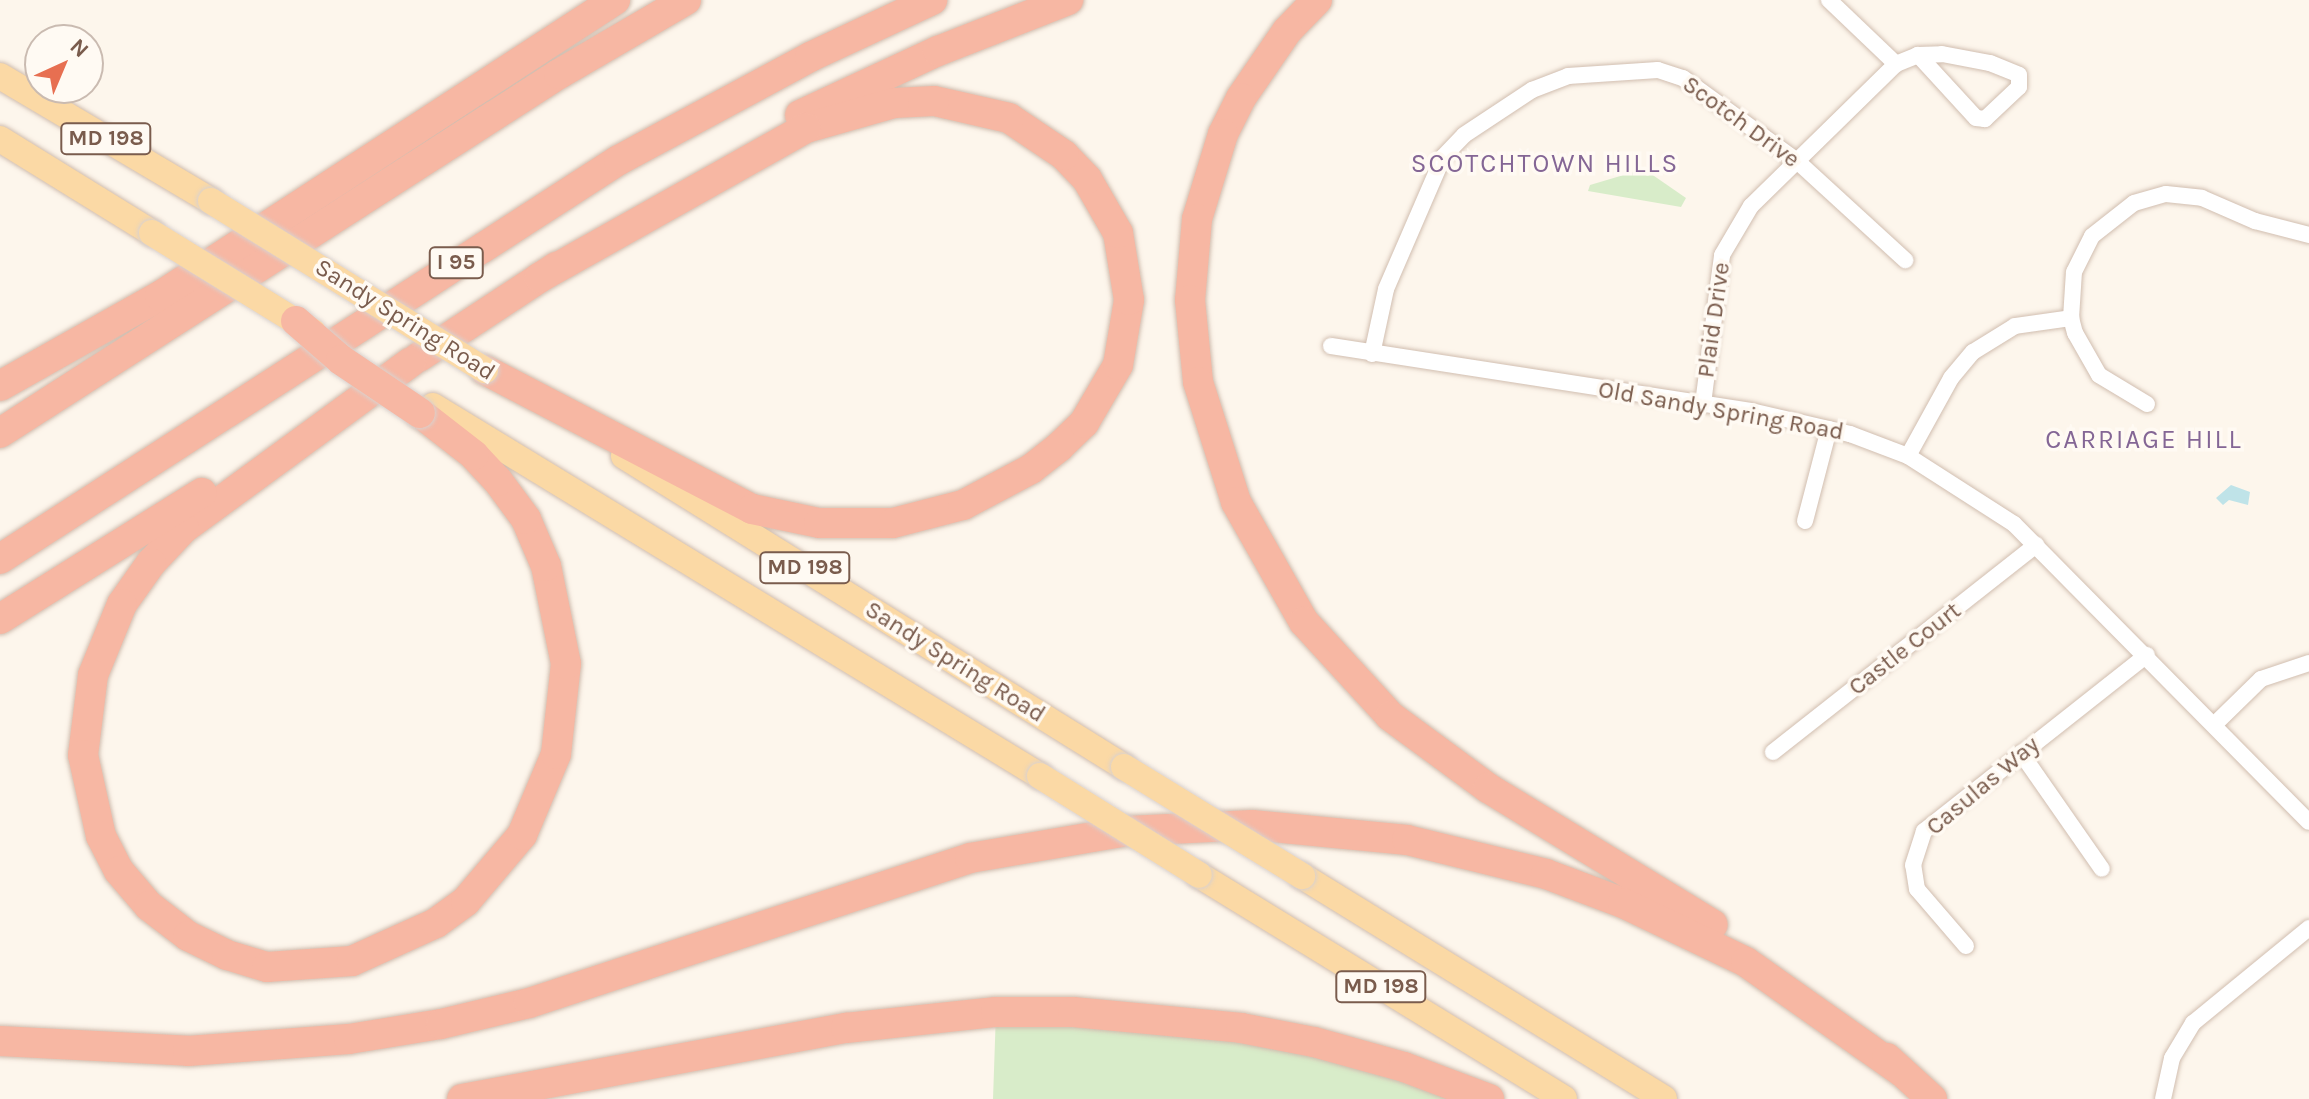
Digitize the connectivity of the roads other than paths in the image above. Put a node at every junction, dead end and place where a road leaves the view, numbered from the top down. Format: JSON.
{"nodes":[{"id":1,"x":615,"y":0,"type":"edge"},
{"id":2,"x":686,"y":0,"type":"edge"},
{"id":3,"x":932,"y":0,"type":"edge"},
{"id":4,"x":1068,"y":0,"type":"edge"},
{"id":5,"x":1317,"y":0,"type":"edge"},
{"id":6,"x":1829,"y":0,"type":"edge"},
{"id":7,"x":1918,"y":55,"type":"junction"},
{"id":8,"x":1896,"y":64,"type":"junction"},
{"id":9,"x":0,"y":76,"type":"edge"},
{"id":10,"x":0,"y":139,"type":"edge"},
{"id":11,"x":1797,"y":161,"type":"junction"},
{"id":12,"x":2309,"y":235,"type":"edge"},
{"id":13,"x":1905,"y":260,"type":"dead end"},
{"id":14,"x":539,"y":278,"type":"junction"},
{"id":15,"x":2071,"y":318,"type":"junction"},
{"id":16,"x":296,"y":321,"type":"joint"},
{"id":17,"x":1331,"y":346,"type":"dead end"},
{"id":18,"x":1372,"y":354,"type":"junction"},
{"id":19,"x":411,"y":362,"type":"junction"},
{"id":20,"x":485,"y":370,"type":"junction"},
{"id":21,"x":0,"y":386,"type":"edge"},
{"id":22,"x":1703,"y":404,"type":"junction"},
{"id":23,"x":2147,"y":404,"type":"dead end"},
{"id":24,"x":426,"y":409,"type":"junction"},
{"id":25,"x":1829,"y":429,"type":"junction"},
{"id":26,"x":0,"y":433,"type":"edge"},
{"id":27,"x":1908,"y":456,"type":"junction"},
{"id":28,"x":1805,"y":521,"type":"dead end"},
{"id":29,"x":2036,"y":545,"type":"junction"},
{"id":30,"x":0,"y":559,"type":"edge"},
{"id":31,"x":0,"y":619,"type":"edge"},
{"id":32,"x":2147,"y":655,"type":"junction"},
{"id":33,"x":2309,"y":663,"type":"edge"},
{"id":34,"x":2216,"y":723,"type":"junction"},
{"id":35,"x":1773,"y":752,"type":"dead end"},
{"id":36,"x":2021,"y":753,"type":"junction"},
{"id":37,"x":2309,"y":822,"type":"edge"},
{"id":38,"x":2102,"y":869,"type":"dead end"},
{"id":39,"x":2309,"y":928,"type":"edge"},
{"id":40,"x":1966,"y":946,"type":"dead end"},
{"id":41,"x":0,"y":1041,"type":"edge"},
{"id":42,"x":1902,"y":1072,"type":"junction"},
{"id":43,"x":462,"y":1099,"type":"edge"},
{"id":44,"x":1489,"y":1099,"type":"edge"},
{"id":45,"x":1564,"y":1099,"type":"edge"},
{"id":46,"x":1664,"y":1099,"type":"edge"},
{"id":47,"x":1932,"y":1099,"type":"edge"},
{"id":48,"x":2163,"y":1099,"type":"edge"}],
"edges":[{"from":1,"to":21,"type":"highway"},
{"from":2,"to":26,"type":"highway"},
{"from":3,"to":30,"type":"highway","number":"I 95"},
{"from":4,"to":14,"type":"highway"},
{"from":5,"to":42,"type":"highway"},
{"from":6,"to":8,"type":"street"},
{"from":7,"to":7,"type":"street"},
{"from":7,"to":8,"type":"street"},
{"from":8,"to":11,"type":"street","name":"Plaid Drive"},
{"from":9,"to":20,"type":"main road","name":"Sandy Spring Road","number":"MD 198","bridge":true},
{"from":10,"to":16,"type":"main road","number":"MD 198","bridge":true},
{"from":11,"to":13,"type":"street","name":"Scotch Drive"},
{"from":11,"to":18,"type":"street","name":"Scotch Drive"},
{"from":11,"to":22,"type":"street","name":"Plaid Drive"},
{"from":12,"to":15,"type":"street"},
{"from":14,"to":19,"type":"highway"},
{"from":14,"to":20,"type":"highway"},
{"from":15,"to":23,"type":"street"},
{"from":15,"to":27,"type":"street"},
{"from":16,"to":24,"type":"highway","bridge":true},
{"from":17,"to":18,"type":"street","name":"Old Sandy Spring Road"},
{"from":18,"to":22,"type":"street","name":"Old Sandy Spring Road"},
{"from":19,"to":24,"type":"highway"},
{"from":19,"to":31,"type":"highway"},
{"from":20,"to":46,"type":"main road","name":"Sandy Spring Road","number":"MD 198","bridge":true},
{"from":22,"to":25,"type":"street","name":"Old Sandy Spring Road"},
{"from":24,"to":45,"type":"main road","number":"MD 198","bridge":true},
{"from":25,"to":27,"type":"street","name":"Old Sandy Spring Road"},
{"from":25,"to":28,"type":"street"},
{"from":27,"to":29,"type":"street","name":"Old Sandy Spring Road"},
{"from":29,"to":32,"type":"street","name":"Old Sandy Spring Road"},
{"from":29,"to":35,"type":"street","name":"Castle Court"},
{"from":32,"to":34,"type":"street","name":"Old Sandy Spring Road"},
{"from":32,"to":36,"type":"street","name":"Casulas Way"},
{"from":33,"to":34,"type":"street"},
{"from":34,"to":37,"type":"street","name":"Old Sandy Spring Road"},
{"from":36,"to":38,"type":"street"},
{"from":36,"to":40,"type":"street","name":"Casulas Way"},
{"from":39,"to":48,"type":"street"},
{"from":41,"to":42,"type":"highway"},
{"from":42,"to":47,"type":"highway"},
{"from":43,"to":44,"type":"highway"}]}
